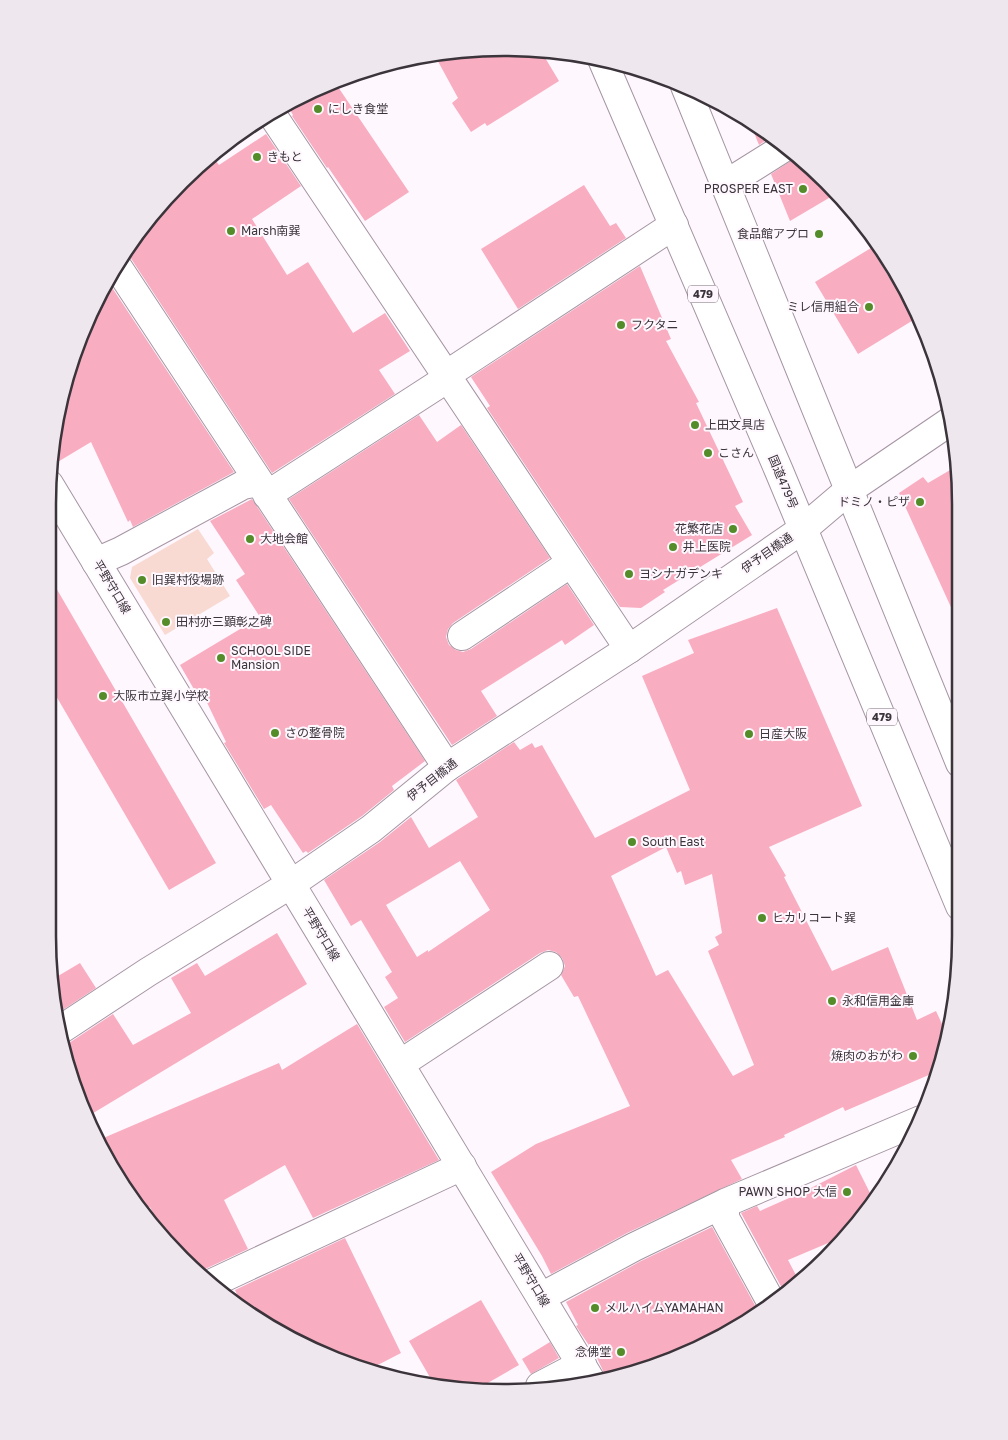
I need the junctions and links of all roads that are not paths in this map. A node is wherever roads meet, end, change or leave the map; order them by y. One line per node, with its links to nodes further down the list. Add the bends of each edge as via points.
1 (606, 69): 6 (main road, 国道479号 / 479)
2 (689, 96): 5 (main road)
3 (275, 119): 8 (main road)
4 (778, 150): 5 (main road)
5 (726, 184): 11 (main road)
6 (674, 225): 8 (main road); 13 (main road, 国道479号 / 479)
7 (121, 273): 10 (main road)
8 (447, 376): 10 (main road); 15 (main road)
9 (944, 425): 11 (main road)
10 (263, 488): 14 (main road, via 243,486); 19 (main road)
11 (849, 490): 13 (main road, 伊予目橋通); 18 (main road)
12 (56, 495): 14 (main road, 平野守口線)
13 (803, 529): 17 (main road, 伊予目橋通); 21 (main road, 国道479号 / 479)
14 (96, 562): 20 (main road, 平野守口線)
15 (571, 562): 16 (main road); 17 (main road)
16 (462, 636)
17 (629, 649): 19 (main road, 伊予目橋通)
18 (952, 743)
19 (447, 767): 20 (main road, 伊予目橋通, via 371,829)
20 (291, 884): 23 (main road, 伊予目橋通); 24 (main road, 平野守口線)
21 (952, 887)
22 (549, 966): 24 (main road)
23 (66, 1026)
24 (400, 1064): 26 (main road, 平野守口線)
25 (910, 1125): 27 (main road)
26 (462, 1166): 28 (main road); 29 (main road, 平野守口線)
27 (725, 1203): 29 (main road); 30 (main road, via 725,1218)
28 (219, 1281)
29 (541, 1297): 31 (main road, 平野守口線)
30 (768, 1297)
31 (588, 1374): 32 (main road)
32 (568, 1379)

